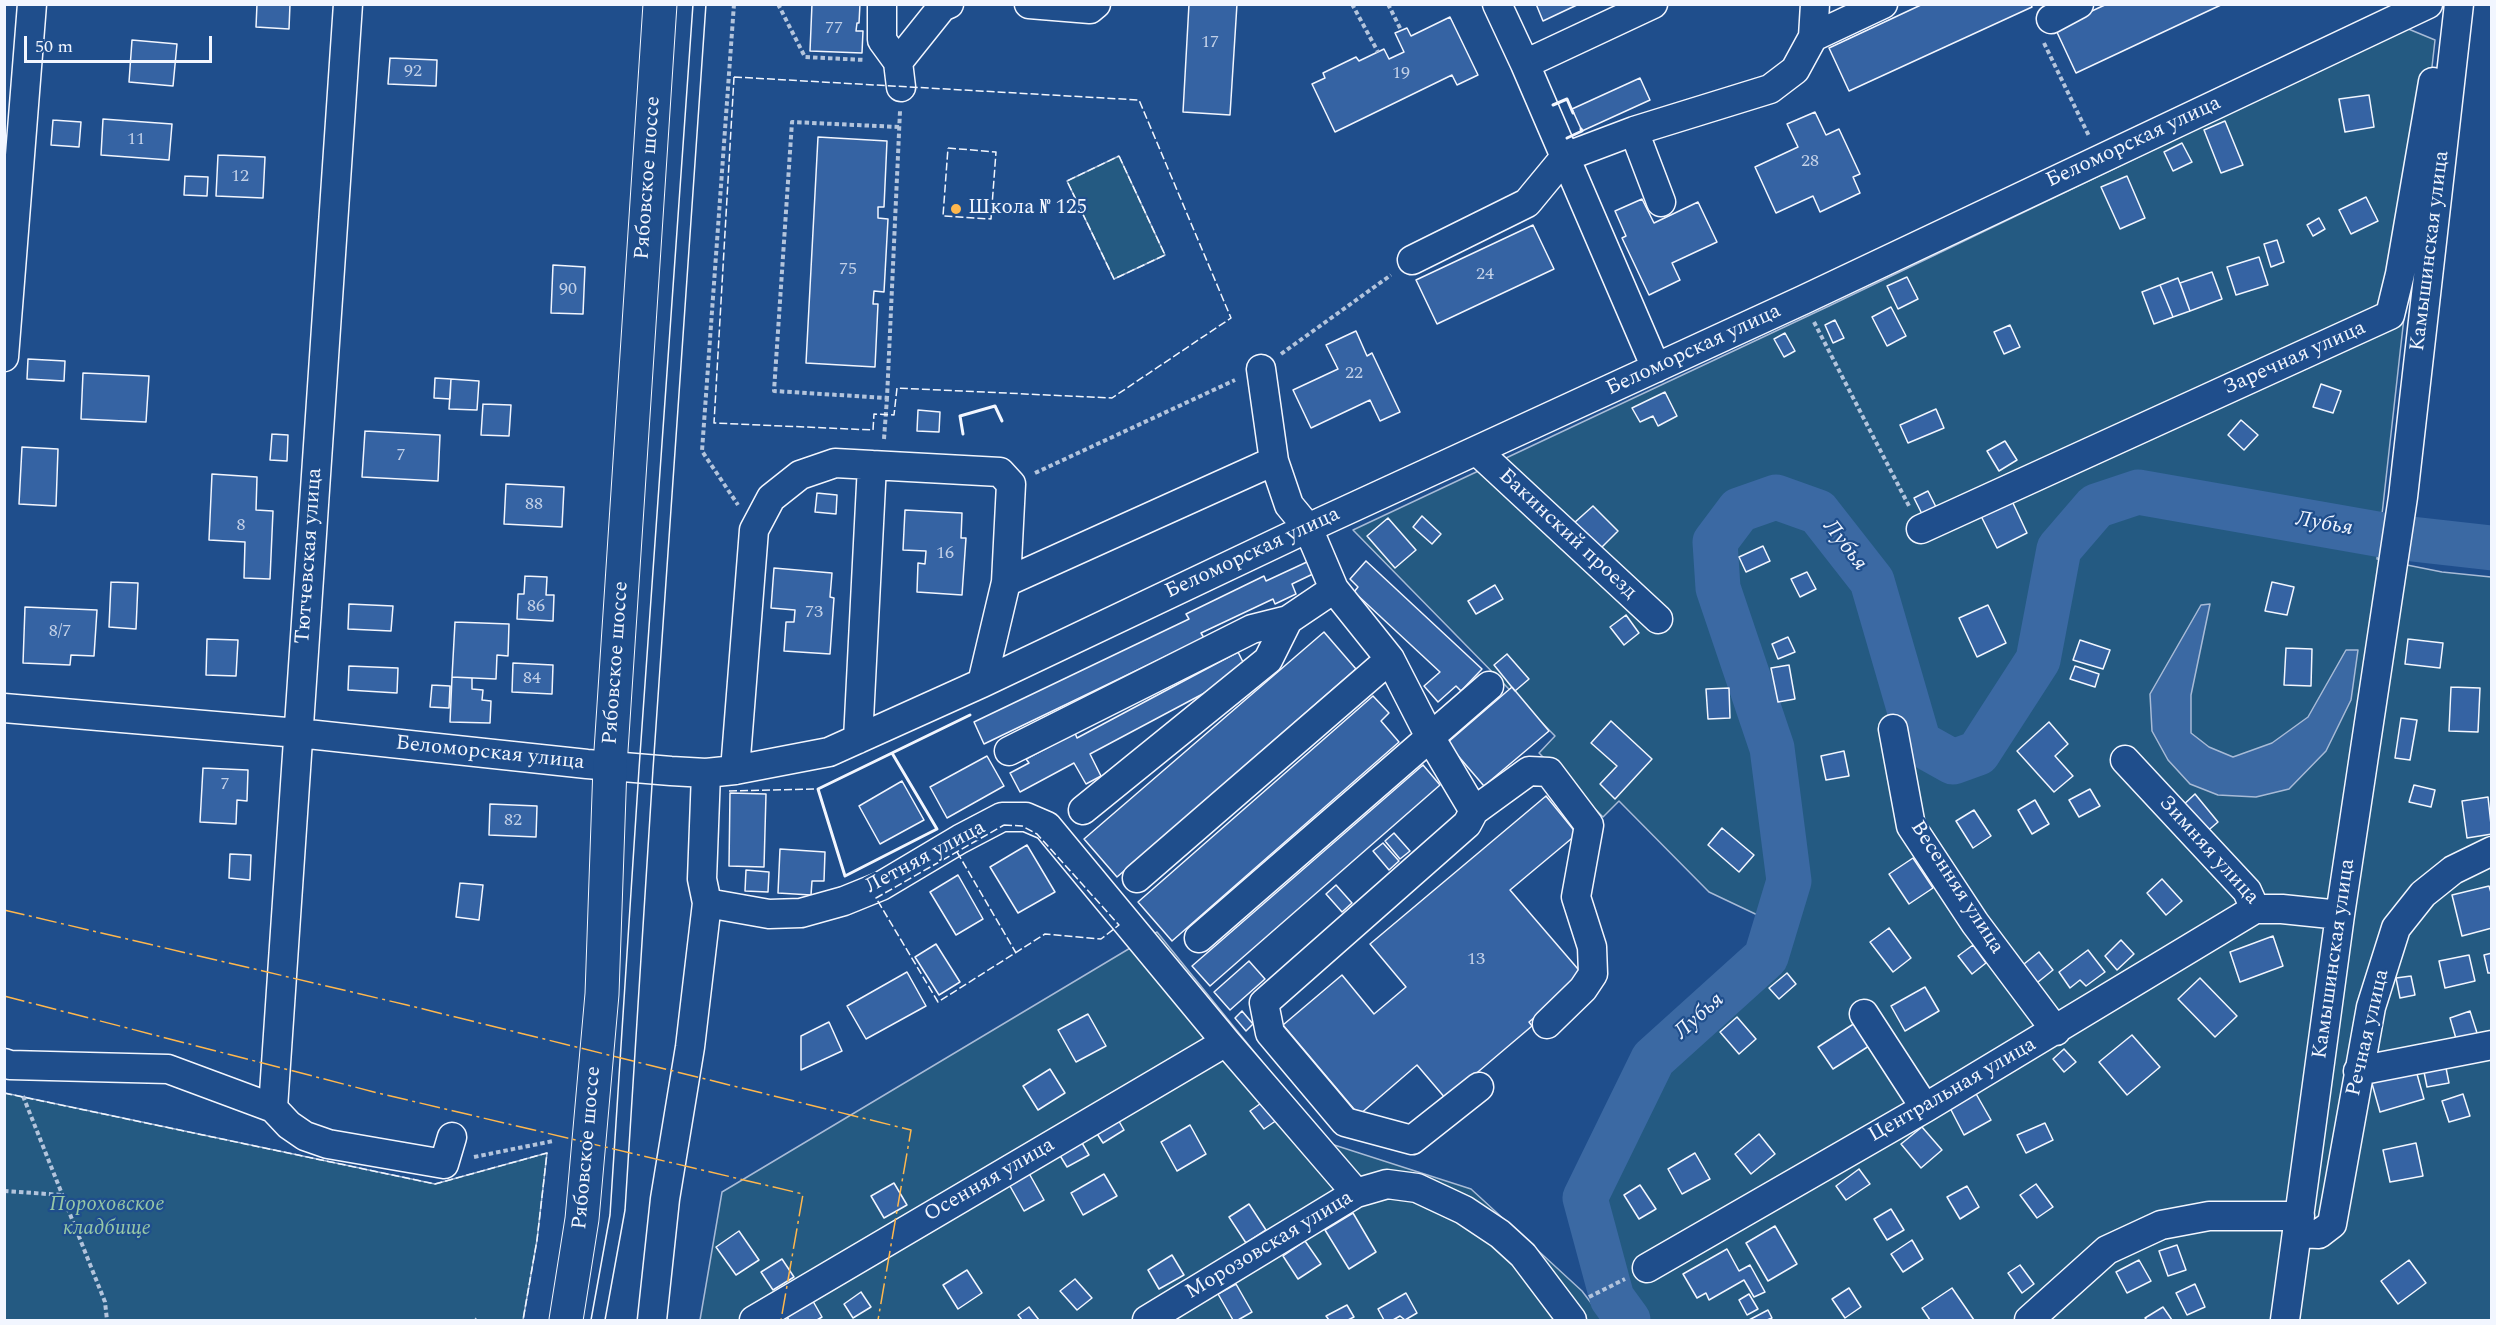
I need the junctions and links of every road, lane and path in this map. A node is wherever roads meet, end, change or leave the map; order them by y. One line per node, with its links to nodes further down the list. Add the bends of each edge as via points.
1 (32, 4): 32 (street)
2 (348, 4): 52 (street, Тютчевская улица)
3 (660, 4): 57 (main road, Рябовское шоссе)
4 (734, 4): 42 (path, via 702,451)
5 (778, 4): 24 (path, via 805,57)
6 (882, 4): 24 (street, via 882,40)
7 (948, 4): 24 (street, via 942,7)
8 (1029, 4): 9 (street, via 1090,9)
9 (1096, 4)
10 (1352, 4): 22 (path)
11 (1388, 4): 20 (path)
12 (1497, 4): 23 (street)
13 (1653, 4): 23 (street)
14 (1815, 4): 21 (street)
15 (1883, 4): 21 (street)
16 (2079, 4): 19 (street)
17 (2428, 4): 28 (street, Беломорская улица)
18 (2459, 12): 41 (street, Заречная улица, via 2434,76 2390,315); 66 (street, Камышинская улица, via 2388,606)
19 (2051, 19): 28 (path, via 2042,39)
20 (1401, 30)
21 (1812, 37): 26 (street, via 1795,70 1770,88)
22 (1378, 52)
23 (1525, 64): 27 (street)
24 (900, 74): 25 (path)
25 (899, 127): 35 (path); 35 (path, via 792,122 774,391)
26 (1634, 131): 27 (street); 29 (street)
27 (1565, 157): 30 (street, via 1527,202); 33 (street)
28 (2099, 159): 31 (street, Беломорская улица)
29 (1661, 202)
30 (1412, 260): 34 (path)
31 (1803, 300): 33 (street, Беломорская улица); 41 (path)
32 (4, 357)
33 (1656, 368): 36 (street, Беломорская улица)
34 (1261, 369): 37 (street); 39 (path)
35 (887, 398): 38 (path)
36 (1477, 451): 40 (street, Беломорская улица); 45 (street, Бакинский проезд)
37 (1274, 461): 40 (street, via 1289,505); 43 (street)
38 (877, 465): 39 (street, via 1000,471); 42 (street, via 835,463 800,475 771,498); 54 (street)
39 (1011, 484): 43 (street)
40 (1308, 528): 44 (street); 48 (street, Беломорская улица)
41 (1921, 529)
42 (754, 530): 58 (street)
43 (1006, 582): 48 (street)
44 (1334, 589): 46 (street); 47 (street)
45 (1658, 619)
46 (1287, 620): 55 (street, via 1252,629); 60 (street, via 1268,660)
47 (1390, 659): 53 (street); 63 (street)
48 (982, 683): 54 (street, Беломорская улица)
49 (1489, 686): 53 (street)
50 (4, 708): 52 (street, Беломорская улица)
51 (1893, 729): 70 (street, Весенняя улица, via 1911,826 1975,923)
52 (298, 733): 57 (street, Беломорская улица); 77 (street, Тютчевская улица)
53 (1430, 737): 61 (street); 67 (street)
54 (858, 739): 58 (street, Беломорская улица, via 829,752)
55 (1009, 751)
56 (2125, 760): 65 (street, Зимняя улица, via 2247,891)
57 (610, 766): 59 (street, Беломорская улица); 88 (main road, Рябовское шоссе, via 602,994 582,1219)
58 (735, 770): 59 (street, Беломорская улица)
59 (706, 772): 64 (street, via 702,879)
60 (1083, 810)
61 (1474, 811): 69 (street, via 1529,771 1549,772 1589,825 1576,897 1592,947 1593,974); 75 (street, via 1467,824 1264,1003 1270,1034 1345,1122 1412,1140)
62 (2492, 851): 74 (street, Речная улица, via 2453,870 2423,894 2396,928 2371,1007)
63 (1137, 878)
64 (707, 903): 71 (street, Летняя улица, via 769,914 801,913 881,886 1002,817 1026,817 1047,826); 89 (street, via 690,1047 665,1198)
65 (2255, 909): 66 (street, Зимняя улица); 70 (street, Центральная улица)
66 (2329, 914): 84 (street, Камышинская улица)
67 (1199, 938)
68 (1864, 1014): 78 (street)
69 (1547, 1024)
70 (2056, 1031): 78 (street, Центральная улица)
71 (1226, 1042): 82 (street); 90 (street, Осенняя улица)
72 (2492, 1045): 74 (street)
73 (4, 1063): 77 (street, via 168,1069)
74 (2358, 1071): 84 (street, Речная улица, via 2332,1224 2319,1234)
75 (1479, 1087)
76 (22, 1096): 83 (path)
77 (273, 1108): 80 (street, via 297,1130 328,1144)
78 (1925, 1108): 85 (street, Центральная улица)
79 (553, 1141): 80 (path)
80 (448, 1150)
81 (4, 1191): 83 (path)
82 (1356, 1193): 86 (street, Морозовская улица, via 1387,1184 1417,1188 1464,1210 1523,1255); 91 (street, Морозовская улица)
83 (62, 1195): 87 (path, via 105,1302)
84 (2298, 1225): 92 (street, Речная улица, via 2209,1216 2161,1225 2107,1250); 93 (street, Камышинская улица)
85 (1647, 1268): 86 (path)
86 (1567, 1313)
87 (107, 1320)
88 (566, 1320)
89 (652, 1320)
90 (754, 1320)
91 (1147, 1320)
92 (2029, 1320)
93 (2285, 1320)

